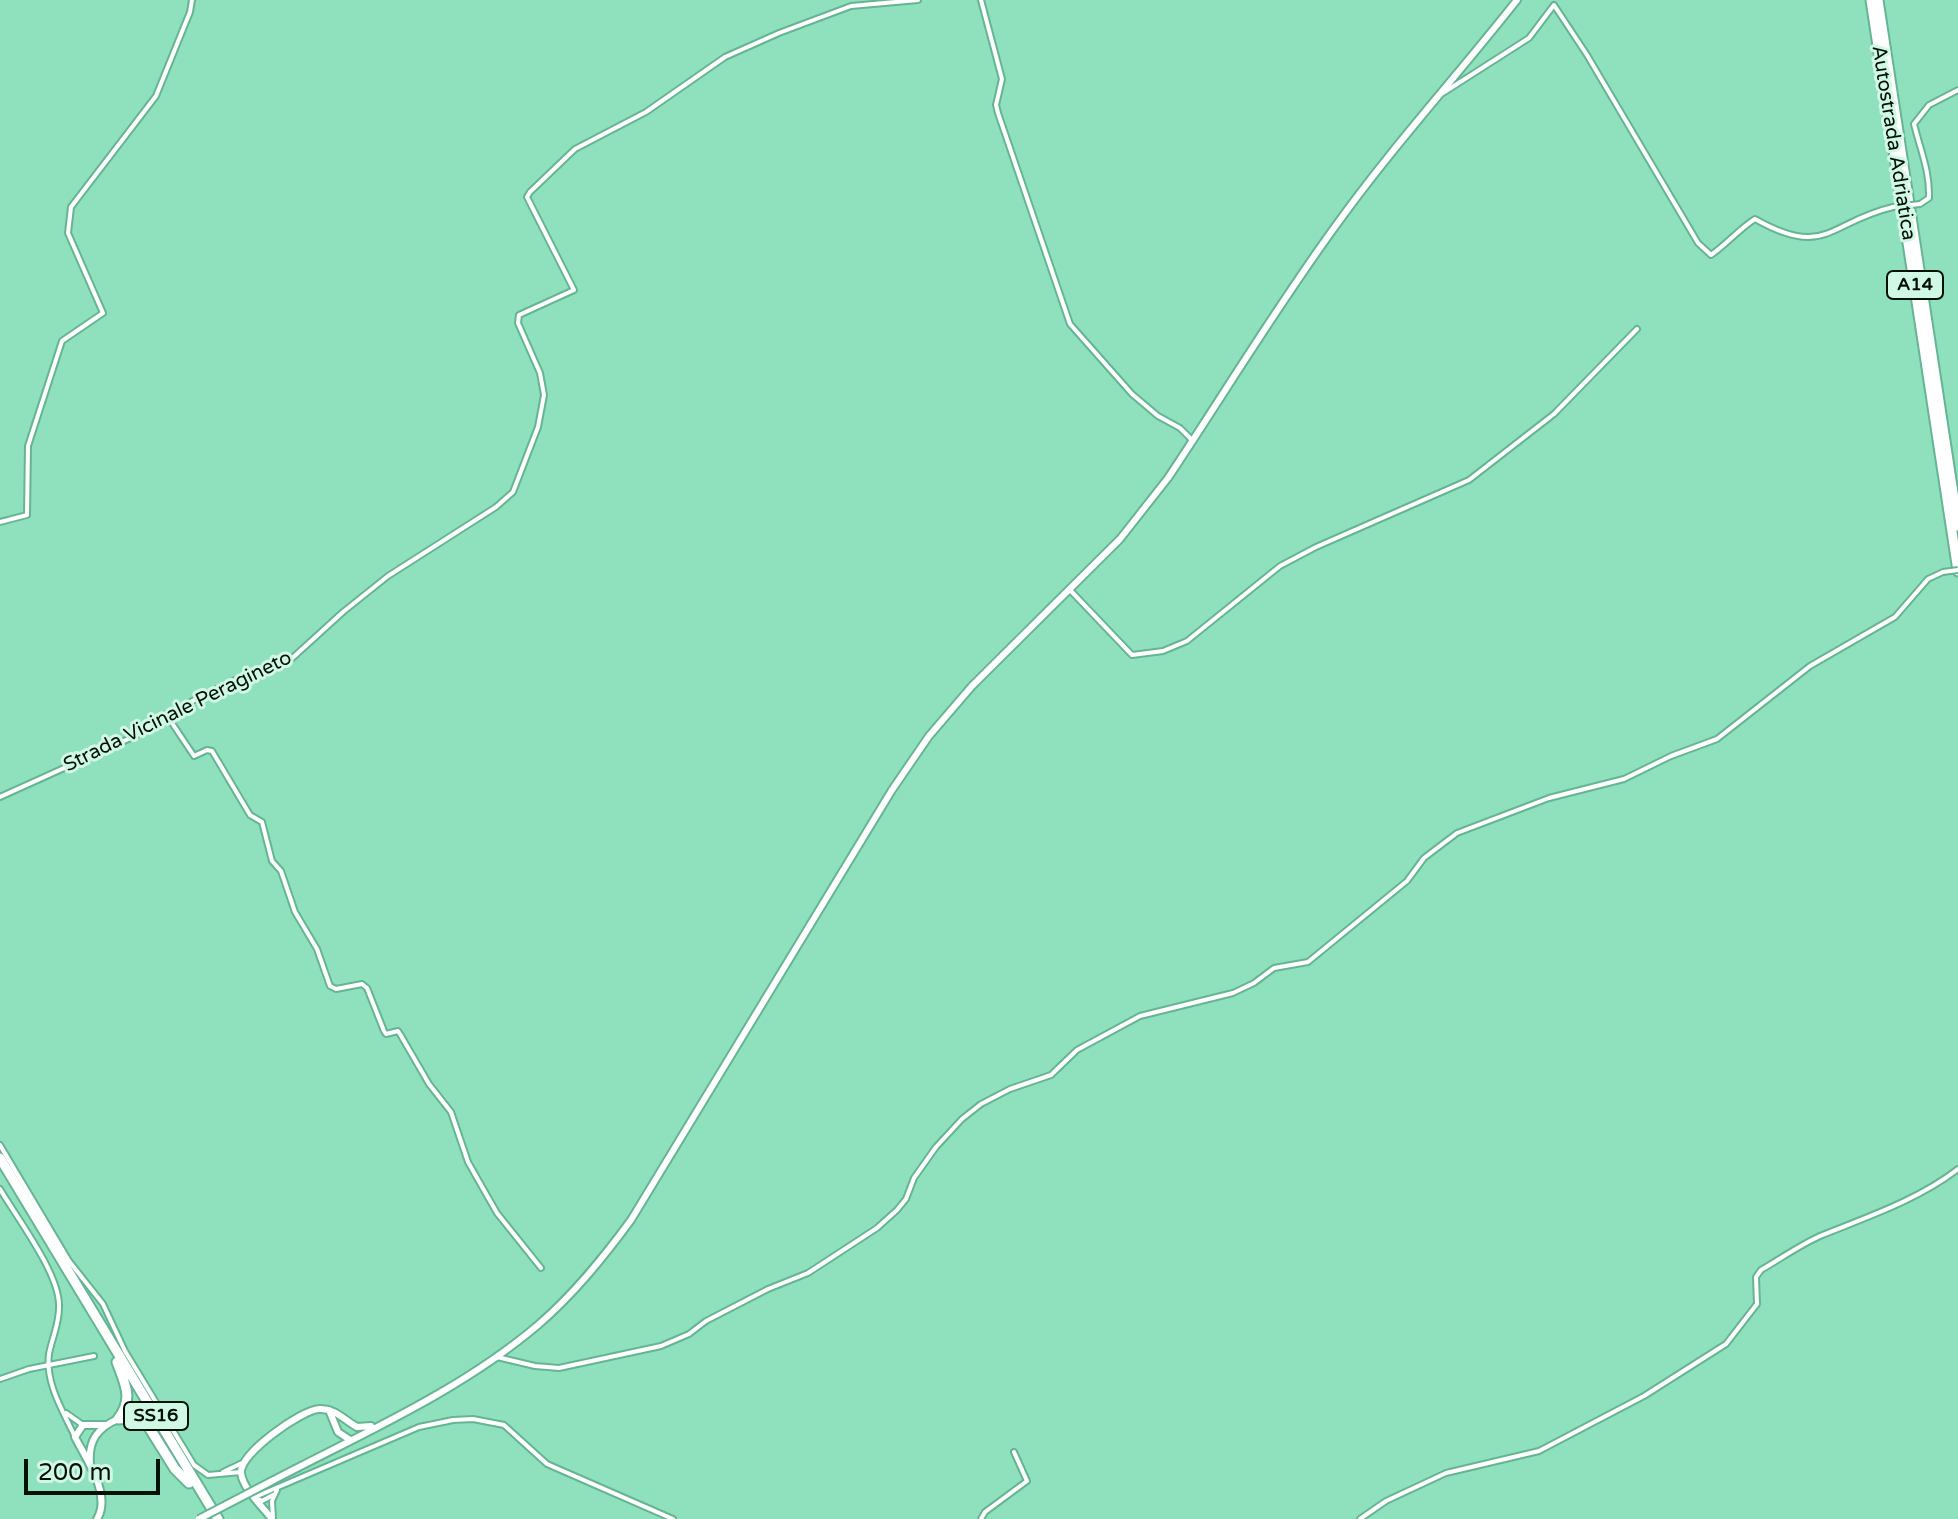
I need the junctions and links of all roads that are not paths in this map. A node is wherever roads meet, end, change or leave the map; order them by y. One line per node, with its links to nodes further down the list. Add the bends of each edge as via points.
1 (192, 0): 11 (street, via 156,96 71,207 68,233 103,313 62,341 28,446 27,515)
2 (918, 0): 15 (street, Strada Vicinale Peragineto, via 851,6 725,57 646,112 575,149 552,170 527,197 574,290 519,315 544,395 517,487 496,507 388,576 288,662 241,677)
3 (981, 0): 10 (street, via 1002,79 998,113 1070,324 1132,394)
4 (1517, 0): 8 (main road)
5 (1871, 0): 13 (highway, Autostrada Adriatica / A14)
6 (1878, 0): 12 (highway, Autostrada Adriatica / A14)
7 (1958, 90): 8 (street, bridge, via 1929,105 1914,124 1927,164 1929,198 1869,213 1824,237 1799,238 1755,219 1711,255 1698,243 1554,5 1529,38)
8 (1442, 93): 10 (main road, via 1336,225)
9 (1637, 329): 14 (street, via 1554,414 1469,480 1280,566 1180,644 1132,655)
10 (1193, 441): 14 (main road, via 1138,518)
11 (0, 522)
12 (1958, 526)
13 (1958, 570): 25 (street, bridge, via 1928,579 1895,617 1810,666 1717,739 1632,776 1549,798 1457,833 1308,962 1274,968 1233,993 1140,1016 1077,1050 1051,1075 981,1104 936,1147 897,1210 808,1273 661,1346 559,1368)
14 (1070, 590): 25 (main road, via 929,736 631,1220 564,1301)
15 (166, 714): 16 (street, Strada Vicinale Peragineto, via 135,736); 22 (street, via 194,756 212,751 250,815 262,822 272,861 280,868 330,986 367,988 386,1034 398,1031 451,1112 468,1162 497,1213)
16 (0, 797)
17 (0, 1145): 45 (street, via 69,1261 103,1304 194,1465 208,1475)
18 (0, 1158): 23 (highway, SS16)
19 (0, 1169): 23 (highway, SS16)
20 (1958, 1169): 57 (street, via 1761,1270 1756,1277 1757,1304 1726,1344 1661,1387 1539,1451 1446,1473)
21 (0, 1189): 27 (street, via 56,1288 58,1318)
22 (541, 1268)
23 (90, 1312): 26 (highway, SS16); 53 (highway, SS16)
24 (94, 1356): 27 (street)
25 (497, 1357): 33 (main road)
26 (117, 1362): 31 (highway, via 129,1396); 46 (highway, SS16)
27 (48, 1365): 28 (street); 29 (street)
28 (0, 1379)
29 (61, 1407): 34 (street); 38 (street)
30 (329, 1410): 32 (main road); 36 (main road); 42 (main road, via 303,1414)
31 (118, 1419): 35 (main road); 46 (highway, via 147,1424)
32 (348, 1422): 33 (main road, via 365,1427); 39 (main road)
33 (382, 1423): 39 (main road)
34 (83, 1425): 35 (main road); 38 (main road)
35 (105, 1425): 37 (main road)
36 (338, 1432): 39 (main road); 40 (main road)
37 (95, 1435): 38 (main road); 43 (main road)
38 (75, 1437): 43 (main road)
39 (350, 1440): 40 (main road)
40 (330, 1451): 51 (main road, bridge)
41 (1014, 1452): 56 (street, via 1027,1481)
42 (242, 1463): 44 (main road); 45 (street)
43 (90, 1468): 50 (main road, via 102,1495)
44 (241, 1472): 45 (street); 48 (main road)
45 (221, 1473)
46 (189, 1483): 52 (highway, SS16)
47 (276, 1492): 48 (street); 49 (street, via 320,1467 408,1431 473,1419 504,1425 547,1464); 54 (street)
48 (255, 1497): 54 (main road)
49 (664, 1517): 55 (street)
50 (97, 1519)
51 (199, 1519)
52 (211, 1519)
53 (218, 1519)
54 (272, 1519)
55 (673, 1519)
56 (981, 1519)
57 (1360, 1519)

